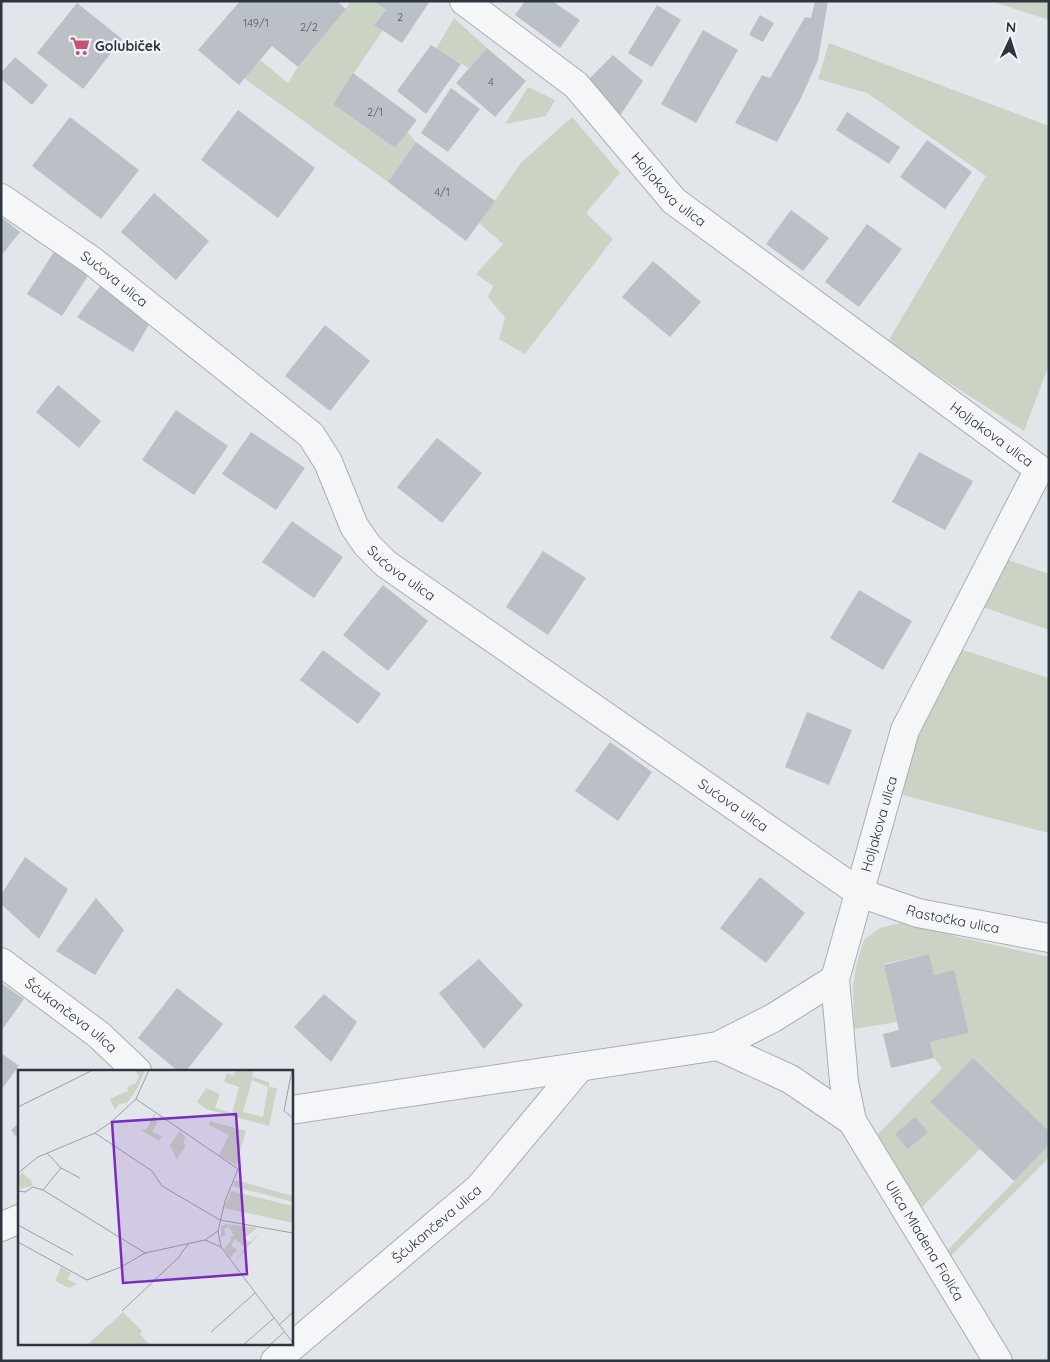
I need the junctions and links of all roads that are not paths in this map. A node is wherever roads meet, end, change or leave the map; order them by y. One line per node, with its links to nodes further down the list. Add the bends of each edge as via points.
1 (464, 1): 3 (street, Holjakova ulica, via 576,85 674,201 1039,469 905,730)
2 (1, 198): 3 (street, Sućova ulica, via 91,260 311,436 328,462 354,526 386,564)
3 (860, 893): 4 (street, Rastočka ulica, via 918,913); 6 (street, Holjakova ulica)
4 (1049, 938)
5 (1, 962): 9 (street, Šćukančeva ulica, via 99,1035)
6 (835, 979): 7 (street, via 773,1018); 11 (street, Ulica Mladena Fiolića, via 844,1082)
7 (718, 1046): 8 (street); 11 (street, Ulica Mladena Fiolića, via 790,1079)
8 (580, 1067): 10 (street); 14 (street, Šćukančeva ulica, via 479,1188)
9 (136, 1070)
10 (292, 1110)
11 (852, 1121): 15 (street, Ulica Mladena Fiolića)
12 (18, 1220): 13 (street)
13 (1, 1227)
14 (275, 1361)
15 (998, 1361)

